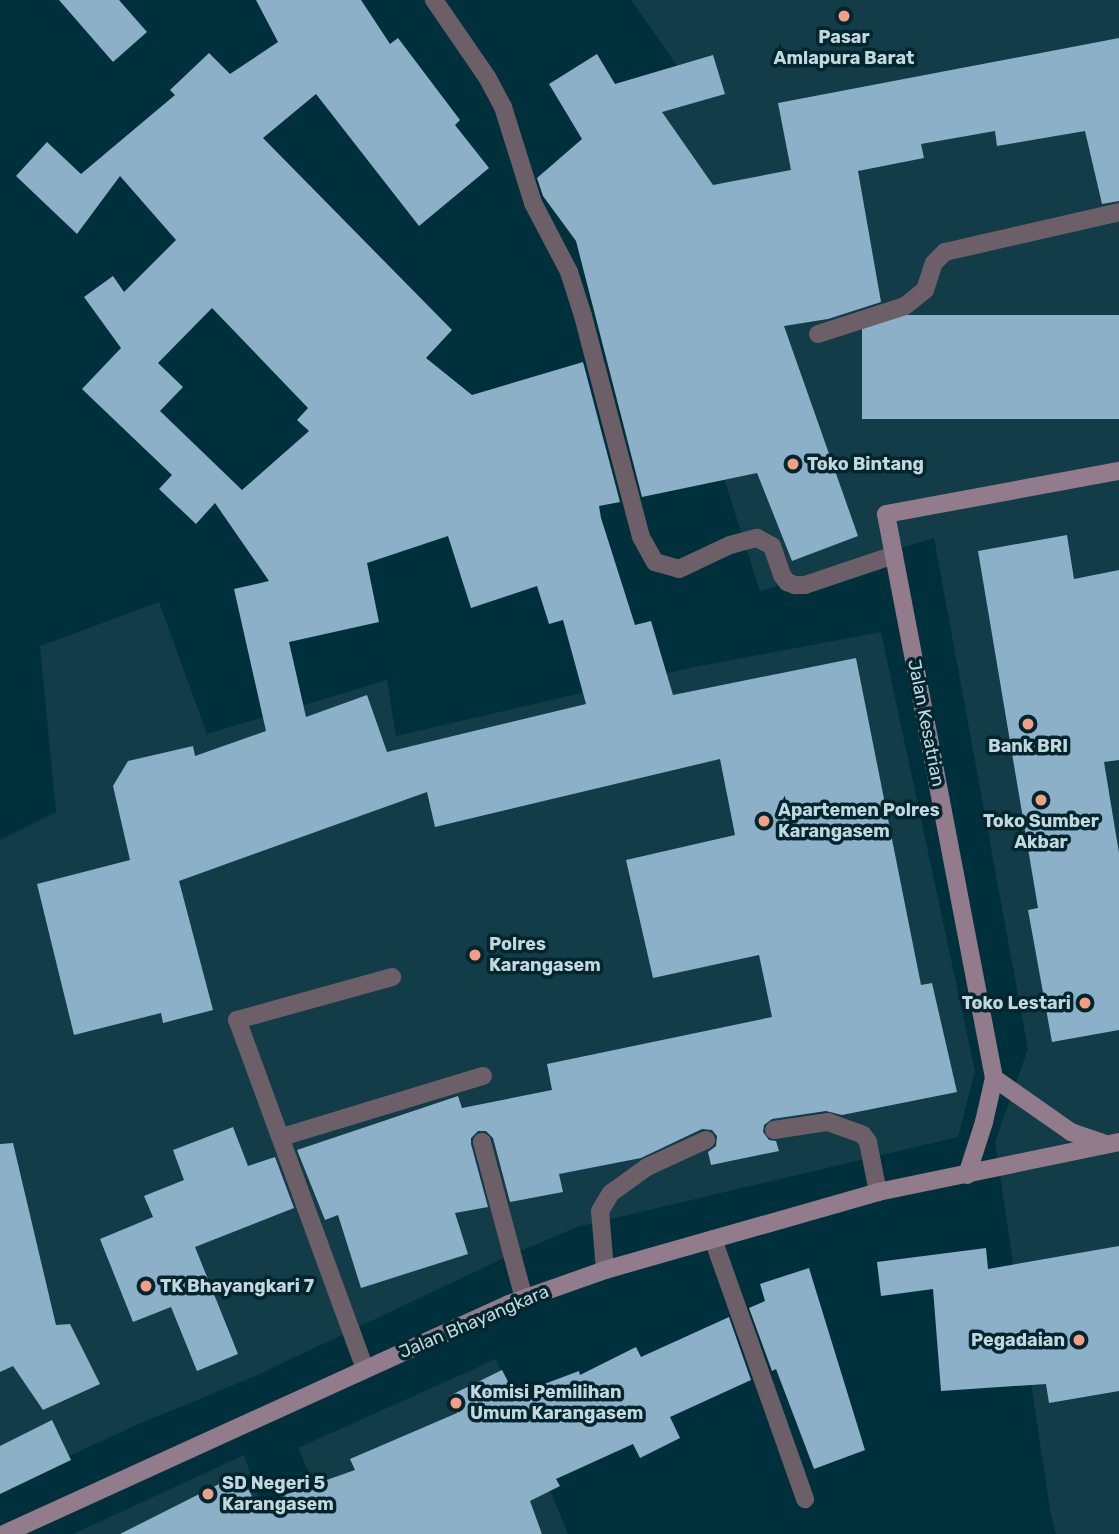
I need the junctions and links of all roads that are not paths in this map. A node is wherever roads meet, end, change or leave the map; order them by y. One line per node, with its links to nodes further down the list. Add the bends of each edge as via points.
1 (434, 0): 5 (street, via 503,107 533,203 569,272 641,537 655,562 679,569 757,538 772,546 787,583 805,585)
2 (1119, 212): 3 (street, via 944,253 934,263 925,290 905,306)
3 (818, 334)
4 (1119, 471): 5 (street, Jalan Kesatrian, via 886,514)
5 (894, 555): 8 (street, Jalan Kesatrian)
6 (392, 977): 10 (street, via 237,1020)
7 (483, 1076): 10 (street)
8 (994, 1078): 13 (street, via 1071,1132); 14 (street)
9 (774, 1130): 15 (street, via 828,1122 863,1135)
10 (282, 1137): 19 (street)
11 (706, 1140): 17 (street, via 647,1167 611,1193 600,1211)
12 (482, 1142): 18 (street)
13 (1112, 1143): 14 (street, Jalan Bhayangkara)
14 (967, 1175): 15 (street, Jalan Bhayangkara)
15 (878, 1192): 16 (street, Jalan Bhayangkara)
16 (713, 1239): 17 (street, Jalan Bhayangkara); 20 (street)
17 (605, 1270): 18 (street, Jalan Bhayangkara)
18 (524, 1299): 19 (street, Jalan Bhayangkara)
19 (365, 1369): 21 (street, Jalan Bhayangkara)
20 (805, 1499)
21 (4, 1534)

